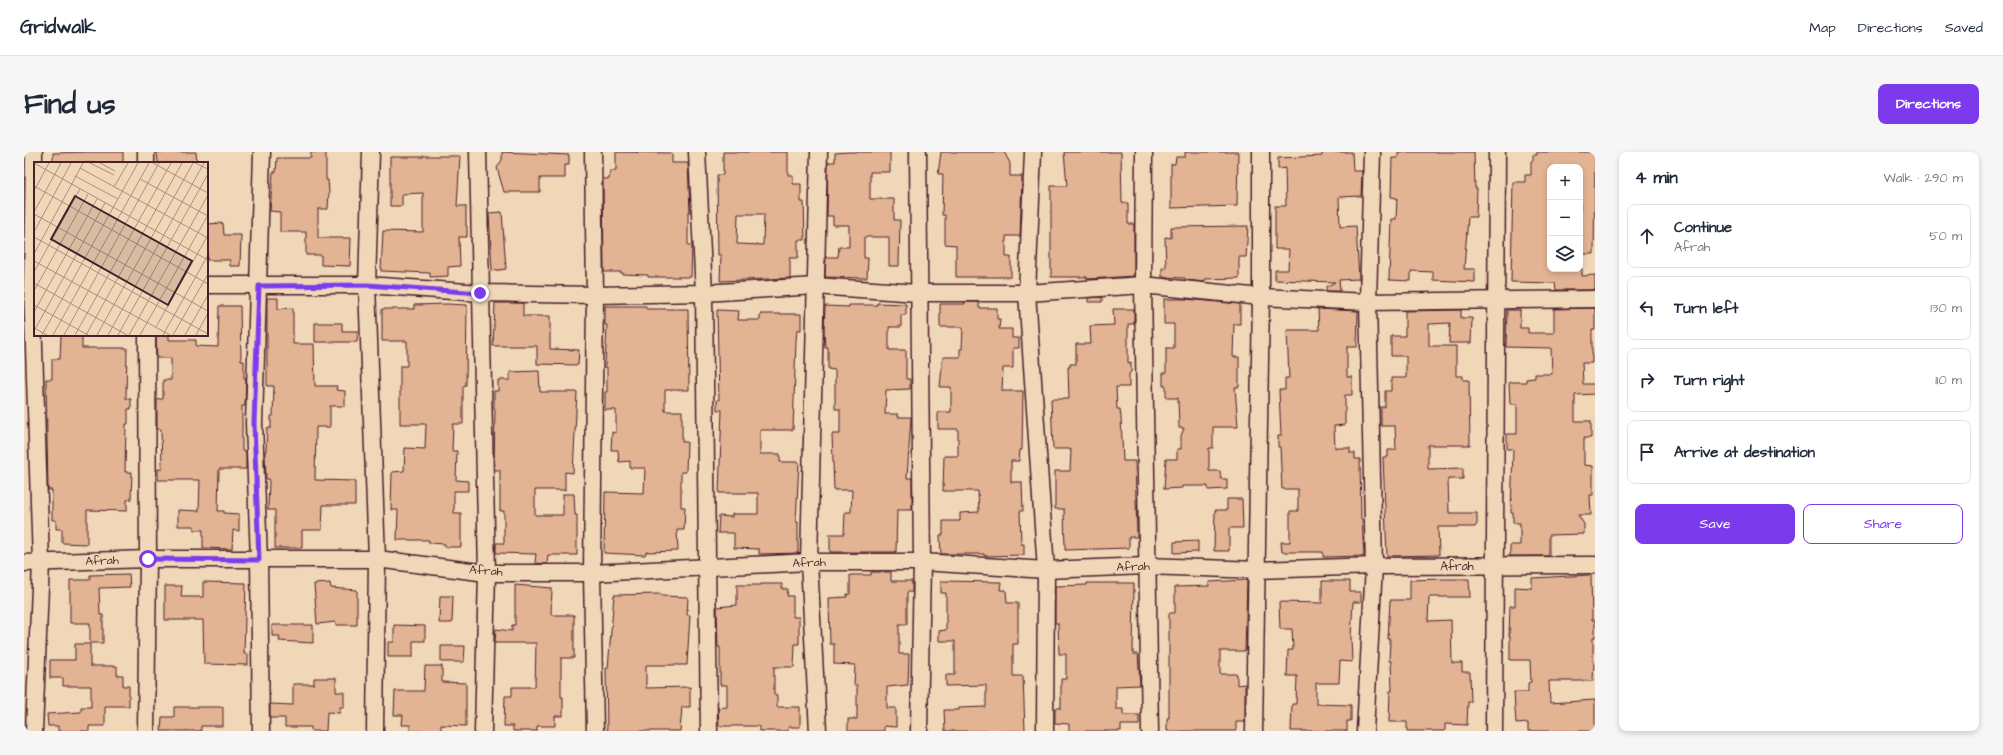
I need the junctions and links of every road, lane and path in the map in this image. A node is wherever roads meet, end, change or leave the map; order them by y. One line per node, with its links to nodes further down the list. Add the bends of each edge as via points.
1 (34, 152): 17 (street)
2 (262, 152): 18 (street)
3 (371, 152): 15 (street)
4 (478, 152): 20 (street)
5 (593, 152): 24 (street)
6 (697, 152): 21 (street)
7 (819, 152): 19 (street)
8 (918, 152): 22 (street)
9 (1033, 152): 23 (street)
10 (1144, 152): 16 (street)
11 (1261, 152): 25 (street)
12 (1372, 152): 28 (street)
13 (1497, 152): 27 (street)
14 (208, 285): 18 (street)
15 (367, 285): 18 (street); 20 (street); 31 (street)
16 (1143, 285): 23 (street); 25 (street); 38 (street)
17 (30, 286): 36 (street)
18 (259, 286): 32 (street, via 254,423)
19 (815, 286): 21 (street); 22 (street); 33 (street)
20 (480, 293): 24 (street); 44 (street)
21 (704, 293): 24 (street); 41 (street)
22 (918, 293): 23 (street); 34 (street)
23 (1027, 293): 42 (street)
24 (595, 295): 45 (street)
25 (1261, 297): 28 (street); 43 (street)
26 (1595, 299): 27 (street)
27 (1496, 300): 28 (street); 40 (street)
28 (1368, 302): 39 (street)
29 (147, 336): 30 (street)
30 (148, 559): 32 (street, Afrah); 36 (street, Afrah); 47 (street)
31 (377, 559): 32 (street, Afrah); 44 (street, Afrah); 49 (street)
32 (259, 560): 48 (street)
33 (809, 562): 34 (street, Afrah); 41 (street, Afrah); 53 (street)
34 (922, 562): 42 (street, Afrah); 54 (street)
35 (24, 563): 36 (street, Afrah)
36 (41, 563): 46 (street)
37 (1595, 565): 40 (street, Afrah)
38 (1146, 566): 42 (street, Afrah); 43 (street, Afrah); 56 (street)
39 (1374, 566): 40 (street, Afrah); 43 (street, Afrah); 58 (street)
40 (1493, 566): 59 (street)
41 (706, 568): 45 (street, Afrah); 52 (street)
42 (1046, 570): 55 (street)
43 (1258, 570): 57 (street)
44 (488, 573): 45 (street, Afrah); 50 (street)
45 (592, 573): 51 (street)
46 (34, 731)
47 (146, 731)
48 (261, 731)
49 (375, 731)
50 (483, 731)
51 (595, 731)
52 (709, 731)
53 (818, 731)
54 (919, 731)
55 (1045, 731)
56 (1150, 731)
57 (1254, 731)
58 (1365, 731)
59 (1494, 731)

